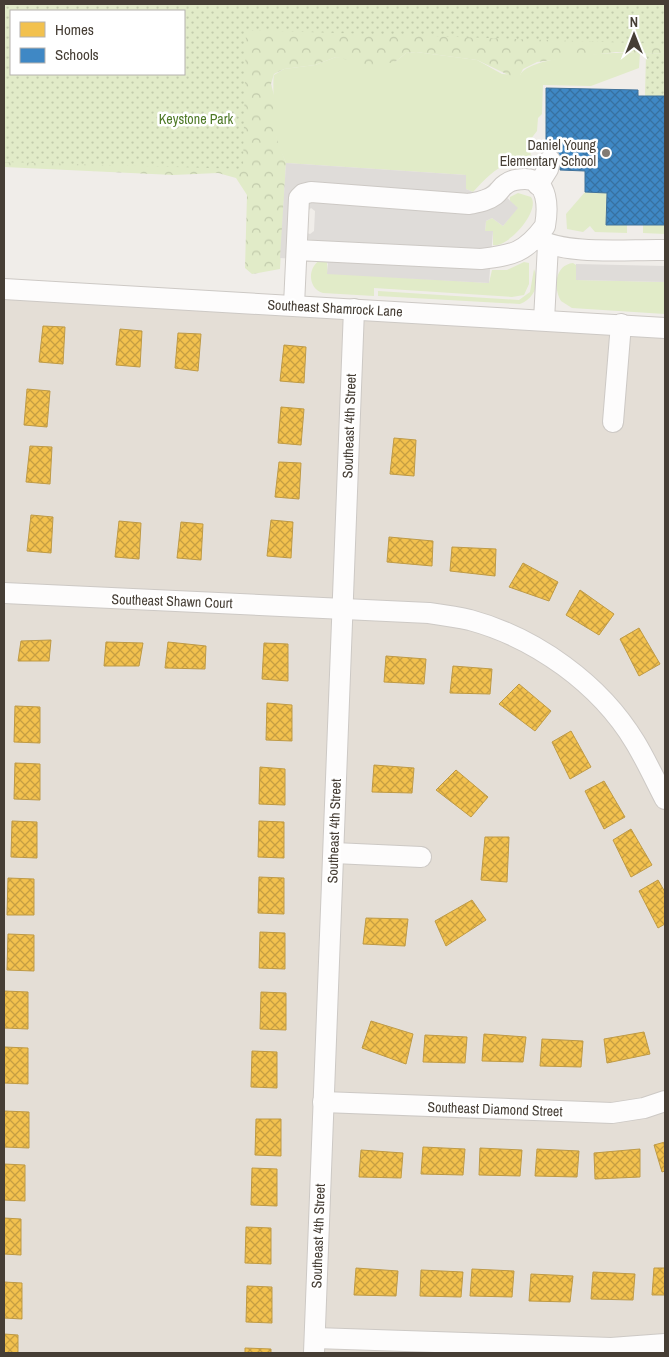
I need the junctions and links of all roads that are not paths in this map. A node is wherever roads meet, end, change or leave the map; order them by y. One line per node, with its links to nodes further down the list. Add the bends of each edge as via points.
1 (550, 160): 2 (street)
2 (538, 185): 3 (street, via 547,198 548,213); 4 (street, via 528,179 516,180 506,183 485,201 469,204 303,194 299,198)
3 (542, 242): 4 (street, via 510,255 481,259); 5 (street, via 572,249); 9 (street)
4 (297, 250): 7 (street)
5 (665, 250)
6 (4, 290): 7 (street, Southeast Shamrock Lane)
7 (294, 305): 8 (street, Southeast Shamrock Lane)
8 (354, 309): 9 (street, Southeast Shamrock Lane); 14 (street, Southeast 4th Street)
9 (544, 320): 10 (street, Southeast Shamrock Lane)
10 (621, 324): 11 (street, Southeast Shamrock Lane); 12 (street)
11 (665, 328)
12 (613, 422)
13 (4, 593): 14 (street, Southeast Shawn Court)
14 (341, 608): 15 (street, Southeast Shawn Court, via 429,613 470,620 526,643 559,662 600,697 635,741); 16 (street, Southeast 4th Street)
15 (665, 799)
16 (334, 853): 17 (street); 19 (street, Southeast 4th Street)
17 (421, 857)
18 (665, 1101): 19 (street, Southeast Diamond Street, via 612,1113)
19 (323, 1102): 21 (street, Southeast 4th Street)
20 (665, 1344): 21 (street, via 611,1348)
21 (314, 1346)

